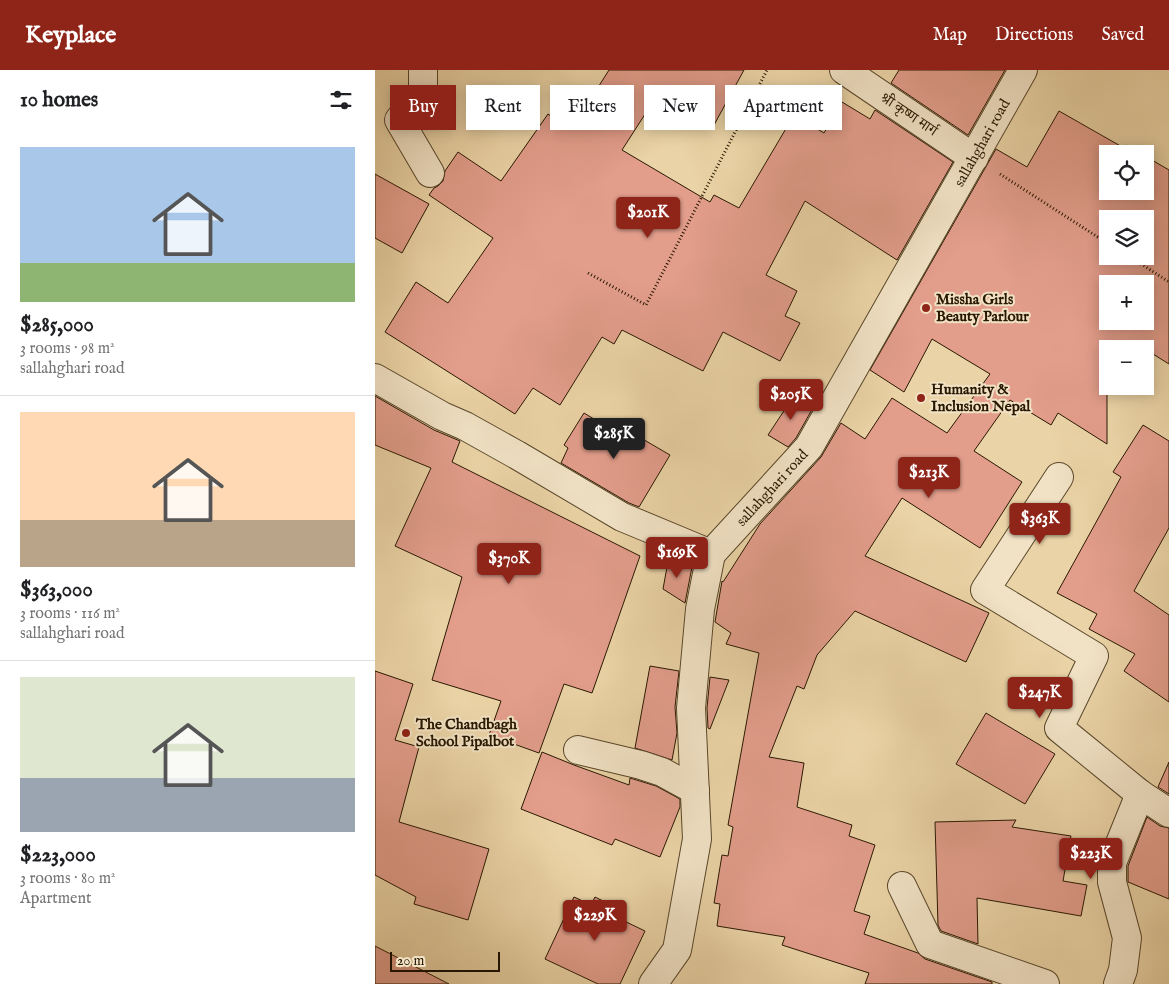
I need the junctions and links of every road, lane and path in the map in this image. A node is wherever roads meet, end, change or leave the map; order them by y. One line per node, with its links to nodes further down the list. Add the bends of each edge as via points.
1 (423, 70): 6 (street, via 423,91 399,120)
2 (767, 70): 9 (path, via 645,305)
3 (844, 70): 5 (street, श्री कृष्ण मार्ग)
4 (1023, 70): 5 (street, sallahghari road)
5 (974, 158): 7 (path); 13 (street, sallahghari road, via 809,447)
6 (430, 173)
7 (1099, 238)
8 (1143, 265): 10 (path)
9 (588, 273)
10 (1169, 282)
11 (375, 378): 13 (street, via 517,455 622,517)
12 (1059, 477): 16 (street, via 985,590 1093,656 1059,728)
13 (711, 554): 15 (street, via 700,609 691,708)
14 (578, 750): 15 (street, via 662,772)
15 (695, 790): 19 (street, via 697,839 677,950)
16 (1140, 794): 17 (street); 21 (street, via 1112,863 1112,882 1127,938)
17 (1169, 813)
18 (902, 886): 20 (street, via 930,944)
19 (653, 984)
20 (1045, 984)
21 (1118, 984)

